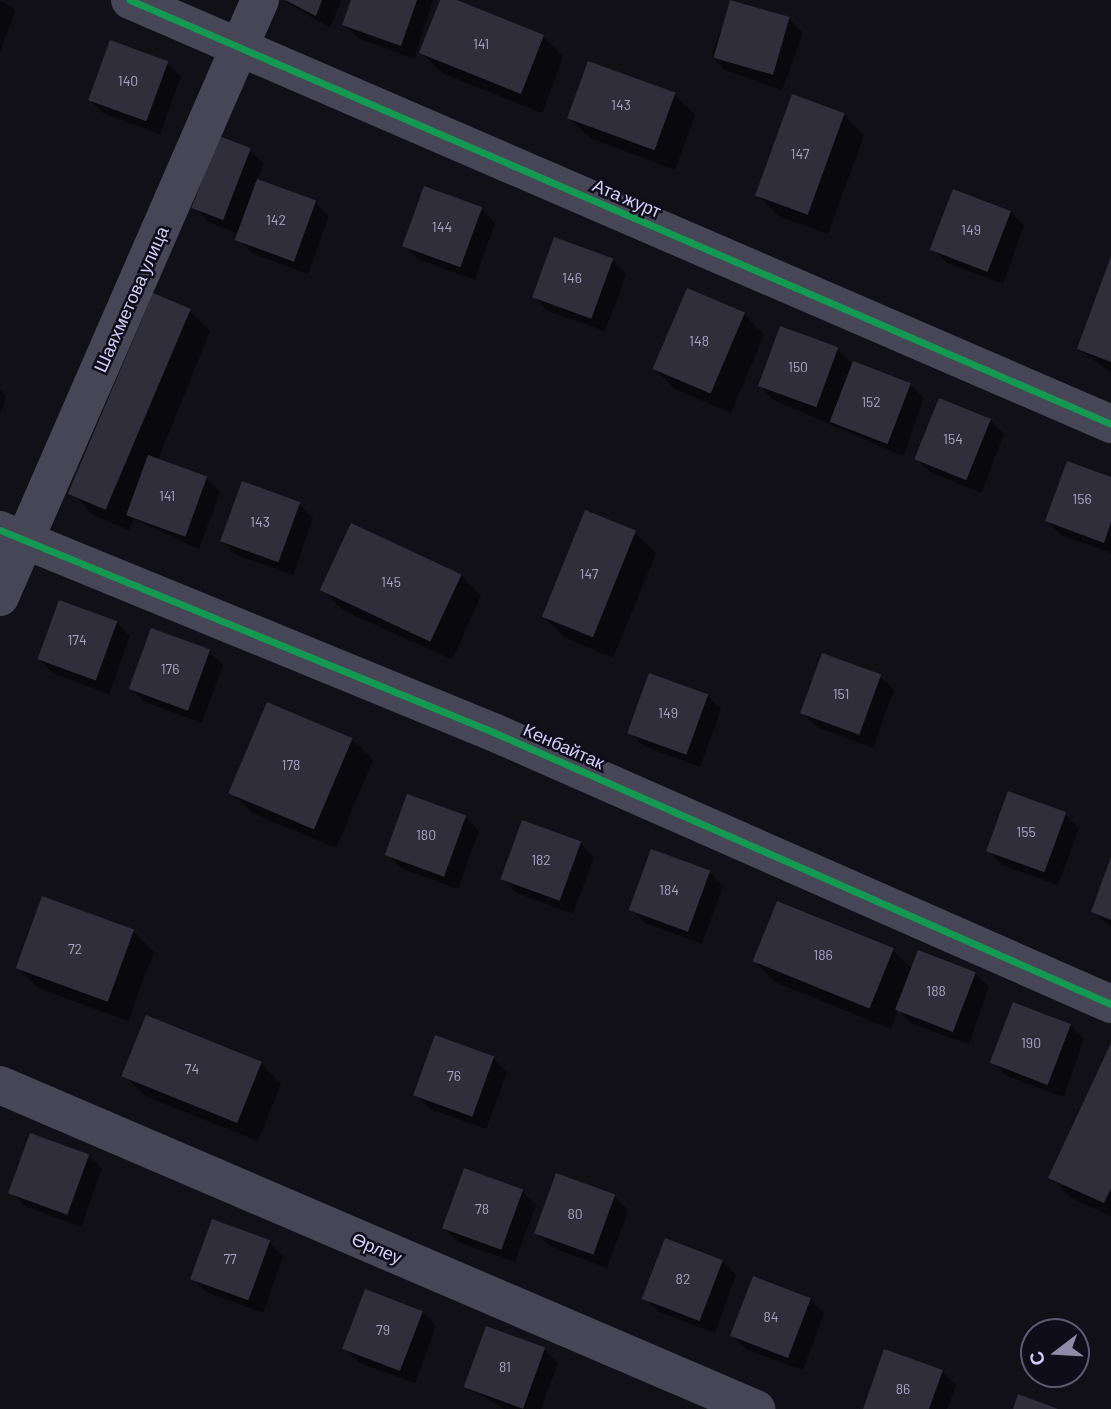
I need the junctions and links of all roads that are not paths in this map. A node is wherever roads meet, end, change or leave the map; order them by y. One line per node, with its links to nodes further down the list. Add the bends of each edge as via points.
1 (130, 0): 3 (street, Ата журт)
2 (260, 0): 3 (street, Шаяхметова улица)
3 (240, 49): 4 (street, Ата журт); 5 (street, Шаяхметова улица)
4 (1111, 424)
5 (12, 536): 6 (street, Шаяхметова улица); 7 (street, Кенбайтак, via 494,732)
6 (0, 597)
7 (1111, 1004)
8 (0, 1085): 9 (street, Өрлеу)
9 (756, 1409)

